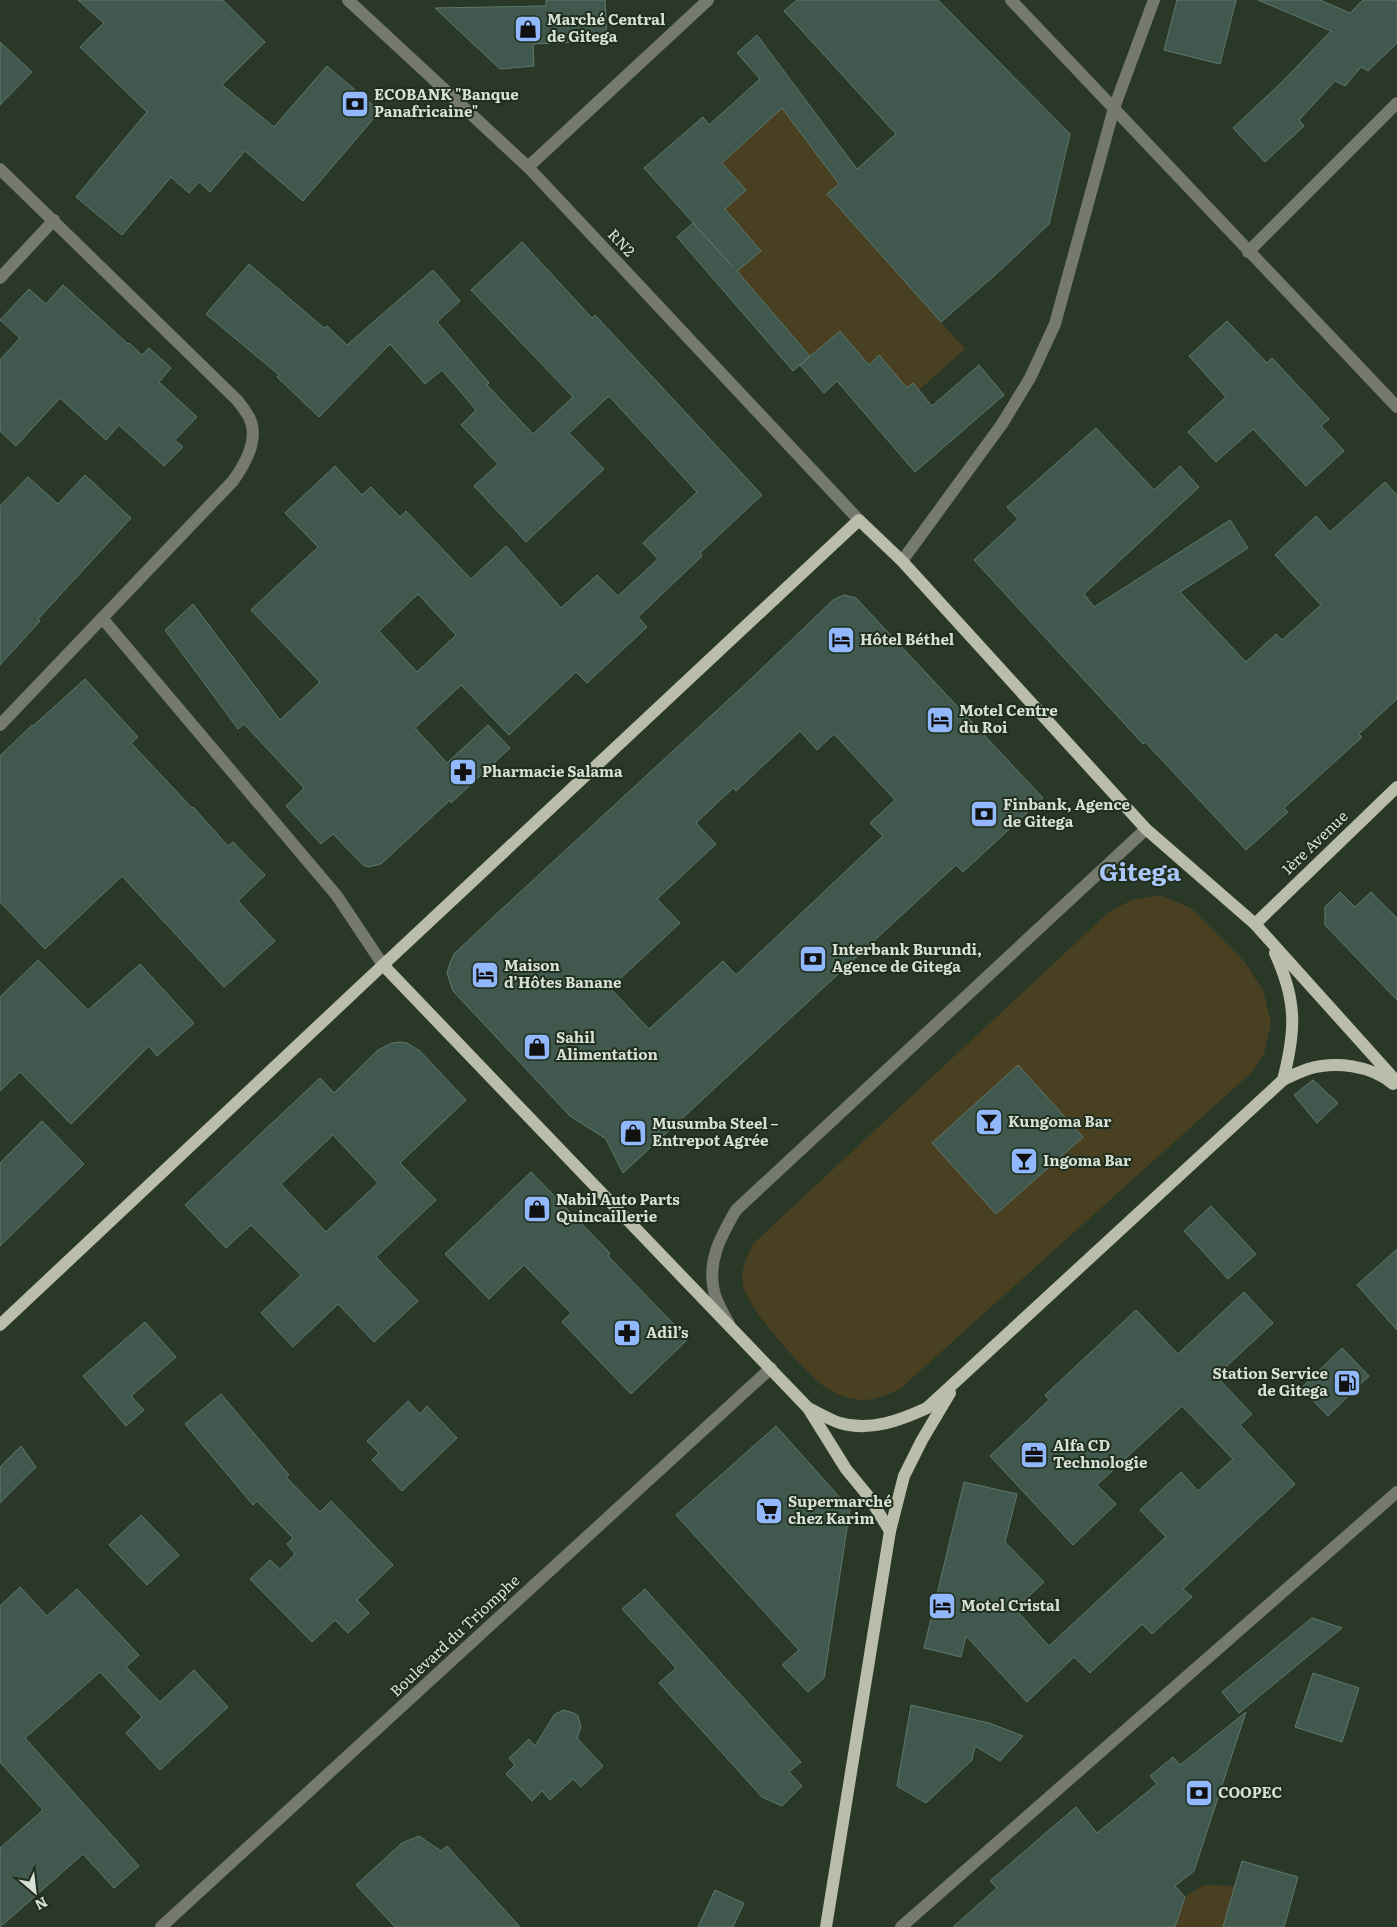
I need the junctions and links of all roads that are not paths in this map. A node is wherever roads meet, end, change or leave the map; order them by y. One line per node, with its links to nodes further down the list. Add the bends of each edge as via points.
1 (348, 0): 7 (street, RN2)
2 (708, 0): 7 (street)
3 (1011, 0): 6 (street)
4 (1154, 0): 6 (street)
5 (1397, 103): 10 (street)
6 (1114, 108): 10 (street); 14 (street, via 1051,334 1030,378 1002,424)
7 (528, 167): 13 (street, RN2)
8 (0, 169): 9 (street)
9 (54, 220): 11 (street); 15 (street, via 238,401 250,419 252,440 247,462 233,481)
10 (1248, 252): 12 (street)
11 (0, 278)
12 (1397, 407)
13 (859, 520): 14 (main road); 21 (main road)
14 (902, 561): 18 (main road)
15 (102, 618): 16 (street); 21 (street, via 337,896)
16 (0, 725)
17 (1397, 787): 19 (main road, 1ère Avenue)
18 (1146, 829): 19 (main road); 26 (street, via 736,1210 720,1237 712,1261 714,1292)
19 (1254, 924): 20 (main road)
20 (1269, 940): 22 (main road, via 1285,975 1292,1003 1293,1028); 23 (main road)
21 (383, 965): 25 (main road); 26 (main road)
22 (1282, 1080): 24 (main road, via 1309,1069 1337,1064 1363,1069 1387,1078); 28 (main road)
23 (1397, 1082)
24 (1397, 1086)
25 (0, 1326)
26 (731, 1326): 27 (main road)
27 (771, 1368): 29 (main road); 34 (street, Boulevard du Triomphe)
28 (958, 1380): 29 (main road, via 927,1408 900,1421 866,1426 841,1423); 33 (main road, via 904,1476)
29 (808, 1408): 33 (main road, via 846,1470 869,1497)
30 (1397, 1492): 32 (street)
31 (1397, 1498): 32 (street)
32 (1366, 1520): 36 (street)
33 (890, 1531): 35 (main road)
34 (161, 1927)
35 (826, 1927)
36 (901, 1927)

